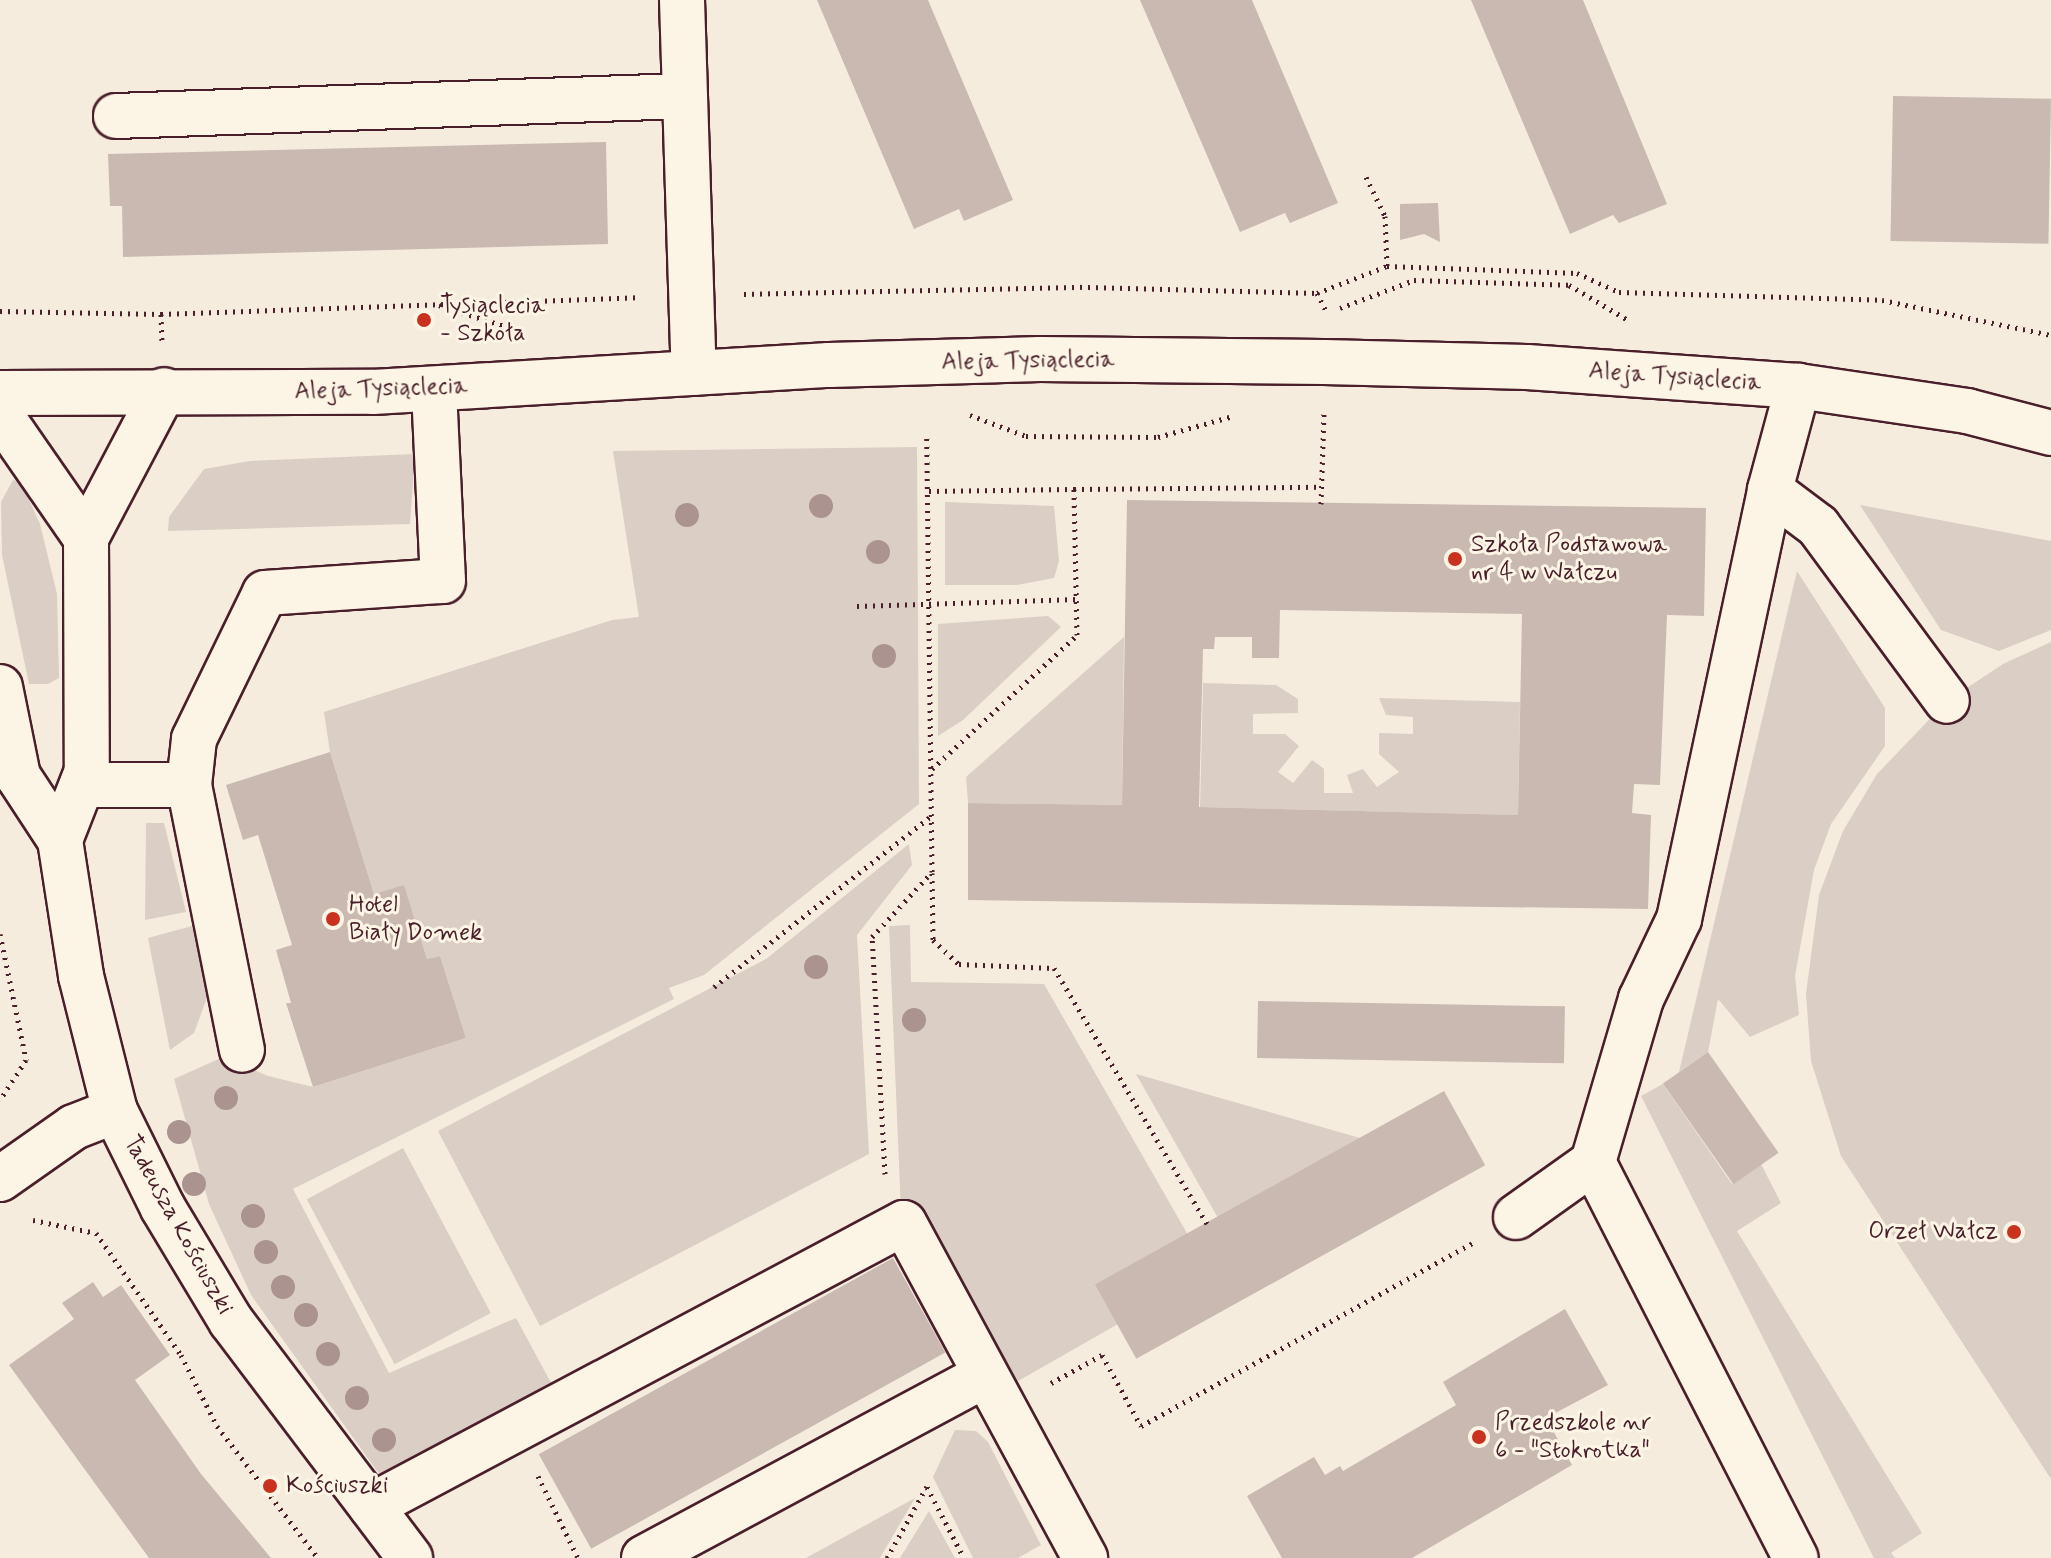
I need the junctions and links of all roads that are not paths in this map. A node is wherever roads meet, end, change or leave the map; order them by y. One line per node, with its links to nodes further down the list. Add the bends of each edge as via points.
1 (682, 0): 2 (street)
2 (684, 96): 3 (street); 4 (street)
3 (116, 116)
4 (694, 373): 5 (street, Aleja Tysiąclecia, via 1040,359 1324,362 1527,367); 7 (street, Aleja Tysiąclecia)
5 (1798, 386): 10 (street, Aleja Tysiąclecia, via 1939,405); 11 (street)
6 (164, 390): 7 (street, Aleja Tysiąclecia); 8 (street, Aleja Tysiąclecia); 12 (street)
7 (434, 390): 16 (street, via 443,581 265,593 194,739)
8 (0, 393)
9 (0, 414): 12 (street)
10 (2051, 433)
11 (1770, 490): 14 (street, via 1818,526); 20 (street, via 1679,919 1641,999)
12 (86, 538): 15 (street, via 87,771)
13 (0, 687): 17 (street, Tadeusza Kościuszki, via 18,776)
14 (1947, 701)
15 (82, 785): 16 (street); 17 (street)
16 (189, 785): 18 (street)
17 (60, 840): 19 (street, Tadeusza Kościuszki, via 81,976)
18 (242, 1050)
19 (115, 1111): 21 (street, via 74,1127); 24 (street, Tadeusza Kościuszki, via 163,1208 231,1321)
20 (1593, 1162): 22 (street); 28 (street)
21 (0, 1179)
22 (1516, 1217)
23 (991, 1393): 24 (street, via 904,1223); 26 (street); 27 (street)
24 (371, 1506): 25 (street, Tadeusza Kościuszki)
25 (410, 1558)
26 (644, 1558)
27 (1085, 1558)
28 (1796, 1558)

